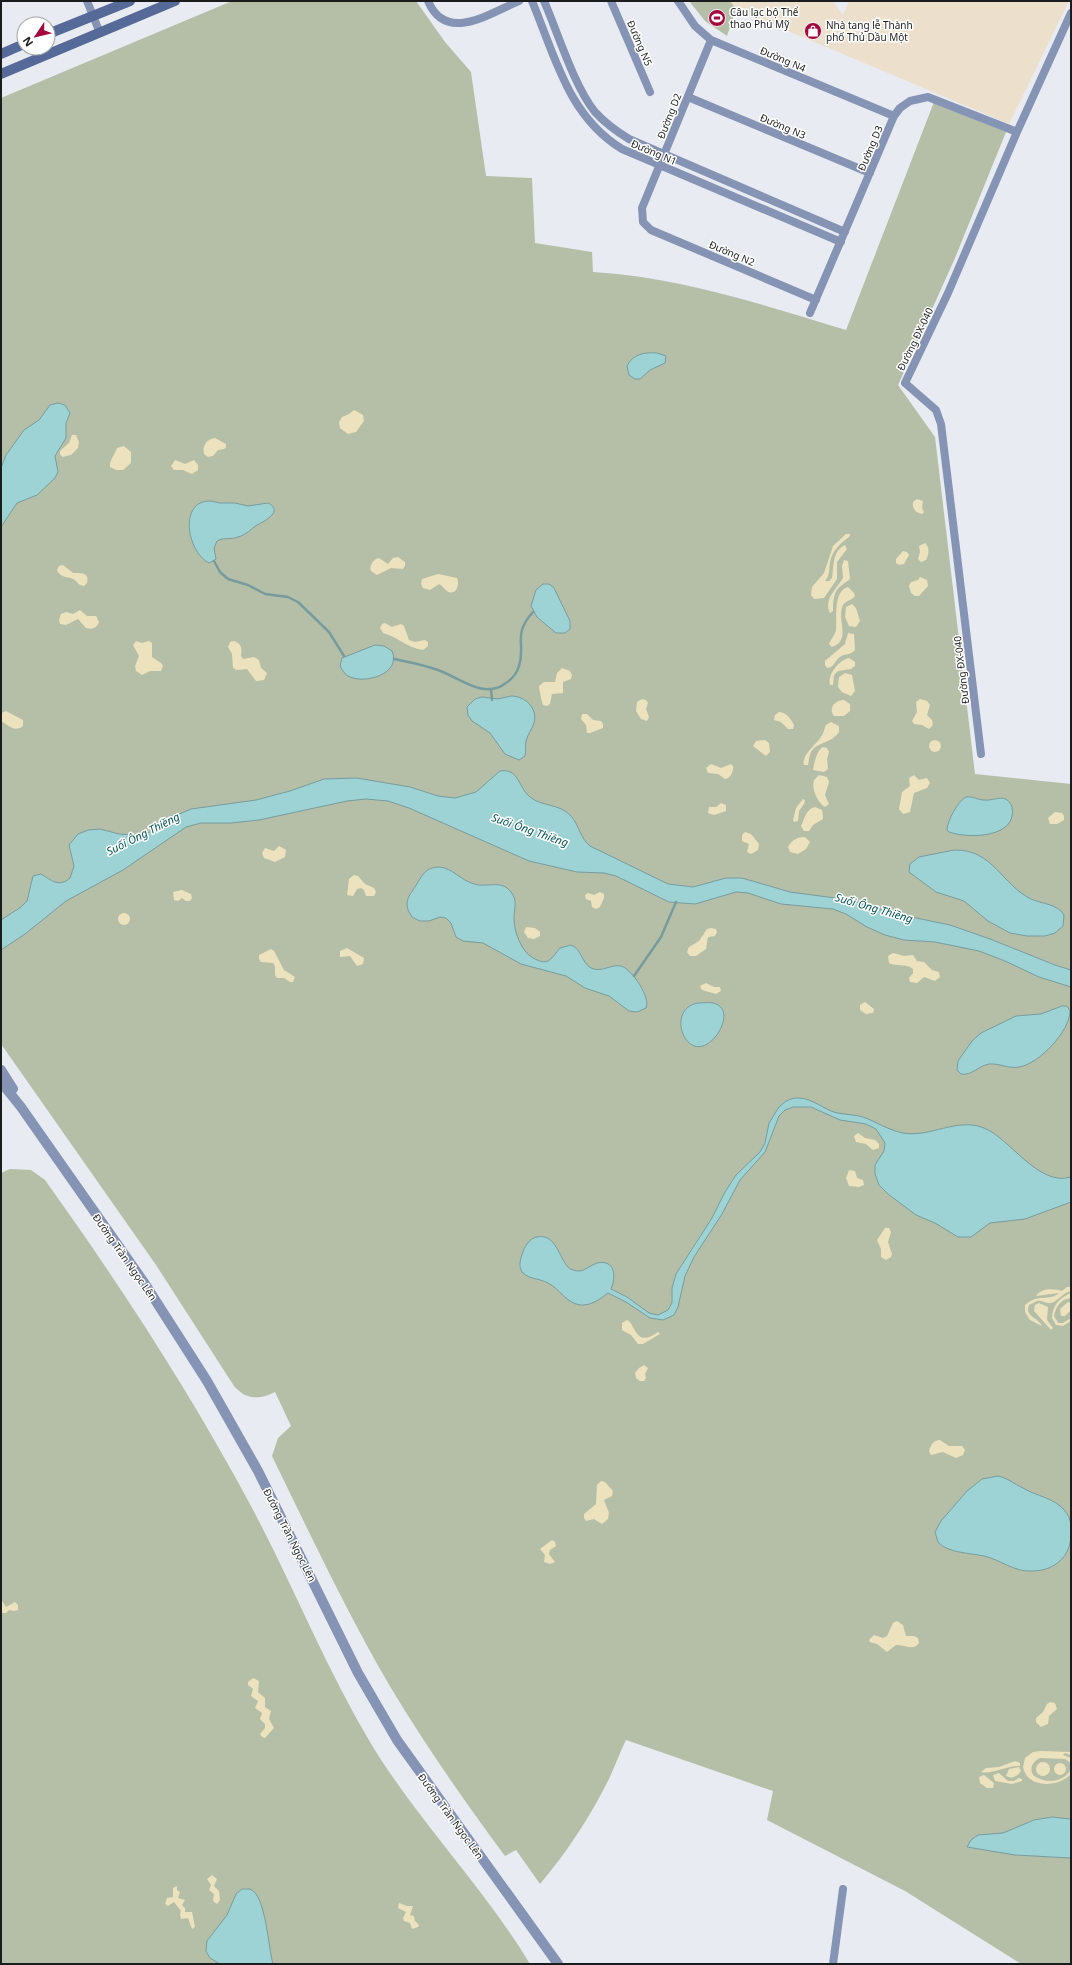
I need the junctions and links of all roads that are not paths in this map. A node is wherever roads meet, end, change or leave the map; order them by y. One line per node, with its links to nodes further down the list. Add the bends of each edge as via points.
1 (87, 1): 11 (street)
2 (130, 1): 11 (main road)
3 (175, 1): 13 (main road)
4 (428, 1): 5 (street, via 441,19 457,24)
5 (519, 1)
6 (532, 1): 23 (street, Đường N1, via 569,92 586,119 612,143)
7 (544, 1): 22 (street, Đường N1, via 579,86 596,112 628,139)
8 (611, 1): 18 (street, Đường N5)
9 (678, 1): 14 (street, Đường N4, via 695,26)
10 (1071, 13): 21 (street, Đường ĐX-040)
11 (92, 16): 12 (main road); 13 (street)
12 (56, 31)
13 (100, 33): 17 (main road)
14 (711, 40): 19 (street, Đường D2); 20 (street, Đường N4)
15 (16, 47): 16 (main road)
16 (1, 54)
17 (1, 74)
18 (650, 92)
19 (688, 97): 22 (street, Đường D2); 24 (street, Đường N3)
20 (894, 116): 21 (street, Đường D3, via 910,101 928,97); 24 (street, Đường D3)
21 (1017, 132): 30 (street, Đường ĐX-040, via 948,293 905,383 932,405 941,424)
22 (664, 154): 23 (street, Đường D2); 26 (street, Đường N1)
23 (660, 165): 25 (street, Đường D2, via 642,208); 27 (street, Đường N1)
24 (870, 173): 26 (street, Đường D3)
25 (643, 222): 28 (street, Đường N2, via 651,230)
26 (845, 232): 27 (street, Đường D3)
27 (841, 242): 28 (street, Đường D3)
28 (816, 300): 29 (street, Đường D3)
29 (810, 313)
30 (981, 754)
31 (1, 1070): 33 (street, Đường Trần Ngọc Lên, via 14,1089)
32 (1, 1082): 33 (street, Đường Trần Ngọc Lên)
33 (21, 1107): 35 (street, Đường Trần Ngọc Lên, via 143,1281 207,1381 258,1471 358,1673 397,1740)
34 (843, 1889): 36 (street)
35 (558, 1964)
36 (834, 1964)

